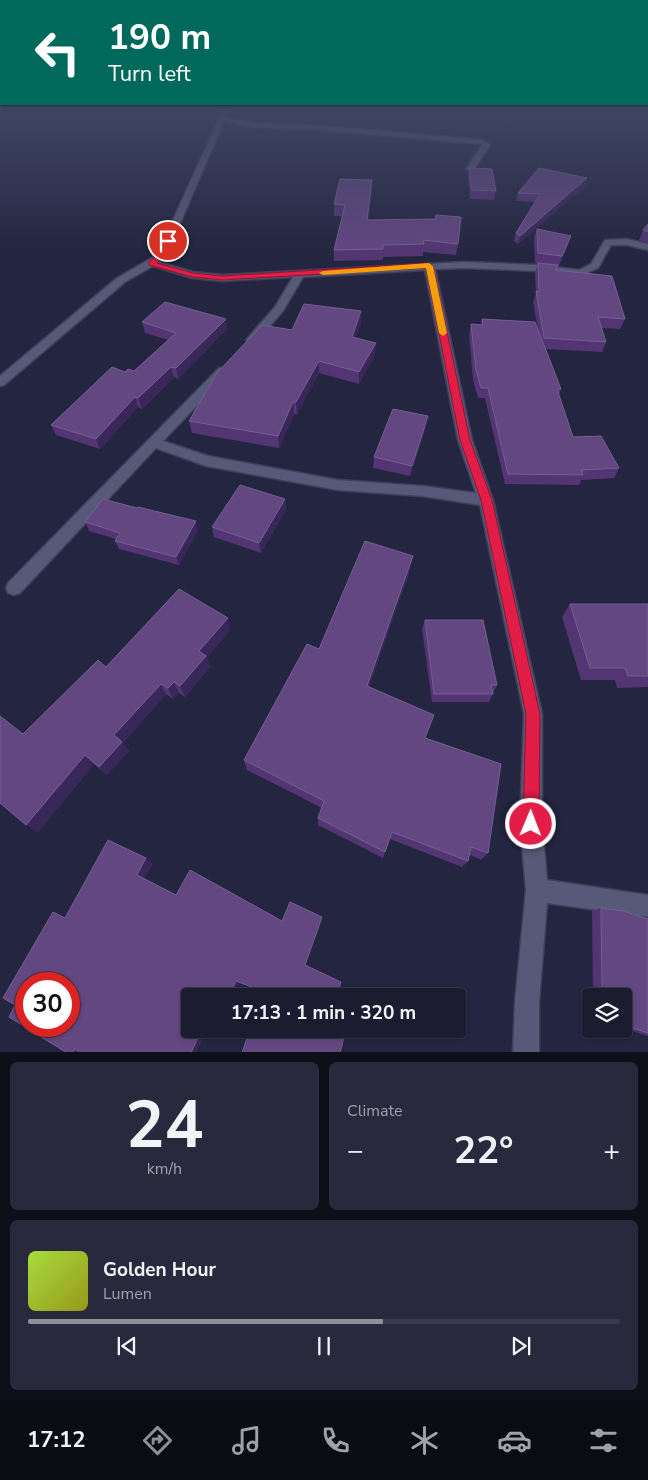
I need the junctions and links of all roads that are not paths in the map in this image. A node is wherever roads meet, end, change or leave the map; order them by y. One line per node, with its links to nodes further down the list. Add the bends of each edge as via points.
1 (204, 158): 5 (street, via 160,256)
2 (477, 158): 3 (street)
3 (470, 168)
4 (648, 246): 6 (street, via 608,242 595,266 580,273 492,266)
5 (152, 263): 7 (street, via 192,275 222,278); 10 (street, via 121,280)
6 (429, 266): 7 (street); 12 (street, via 465,440)
7 (299, 274): 8 (street, via 291,294)
8 (243, 350)
9 (229, 364): 11 (street)
10 (0, 382)
11 (155, 444): 12 (street, via 206,461 338,485 422,491); 13 (street)
12 (486, 500): 14 (street, via 533,714 531,824)
13 (14, 588)
14 (537, 890): 15 (street); 16 (street)
15 (648, 906)
16 (526, 1052)

